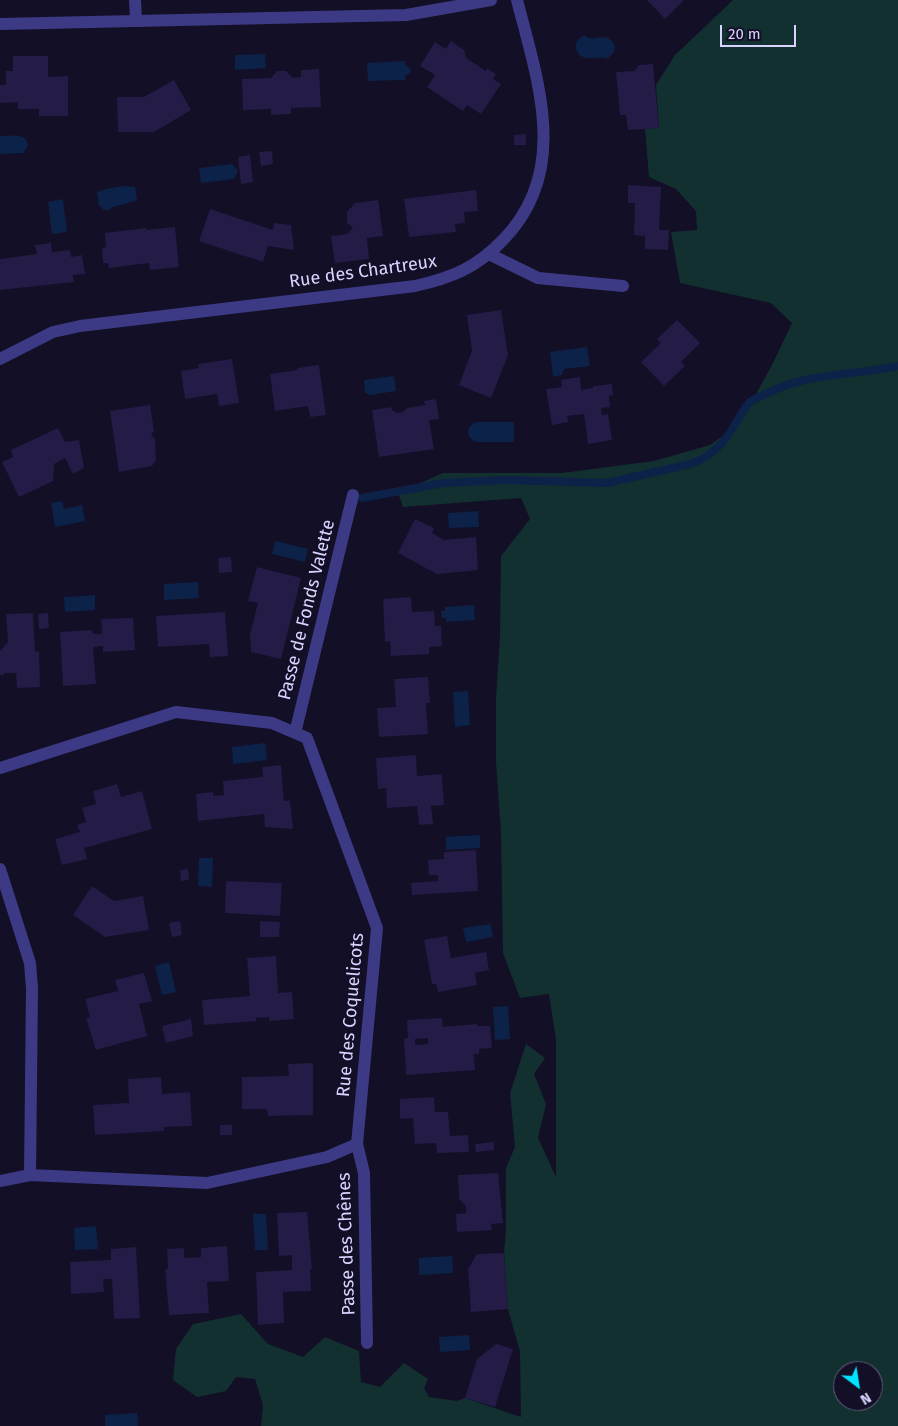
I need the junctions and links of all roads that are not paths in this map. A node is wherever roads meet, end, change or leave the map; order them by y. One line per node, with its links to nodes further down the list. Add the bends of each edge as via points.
1 (135, 0): 4 (street)
2 (492, 0): 4 (street, via 406,16)
3 (517, 0): 6 (street, Rue des Chartreux, via 542,107 543,161 528,208 512,232)
4 (136, 21): 5 (street)
5 (0, 24)
6 (489, 254): 7 (street, via 538,278); 8 (street, Rue des Chartreux, via 442,280 415,286 80,326 53,332)
7 (623, 286)
8 (0, 359)
9 (353, 495): 10 (street, Passe de Fonds Valette)
10 (295, 733): 11 (street, Rue des Coquelicots, via 272,723 176,712); 13 (street, Rue des Coquelicots, via 307,738 376,928)
11 (0, 768)
12 (0, 869): 14 (street, via 30,963)
13 (357, 1144): 14 (street, via 327,1157 207,1183); 16 (street, Passe des Chênes, via 364,1172)
14 (30, 1175): 15 (street)
15 (0, 1181)
16 (367, 1343)

